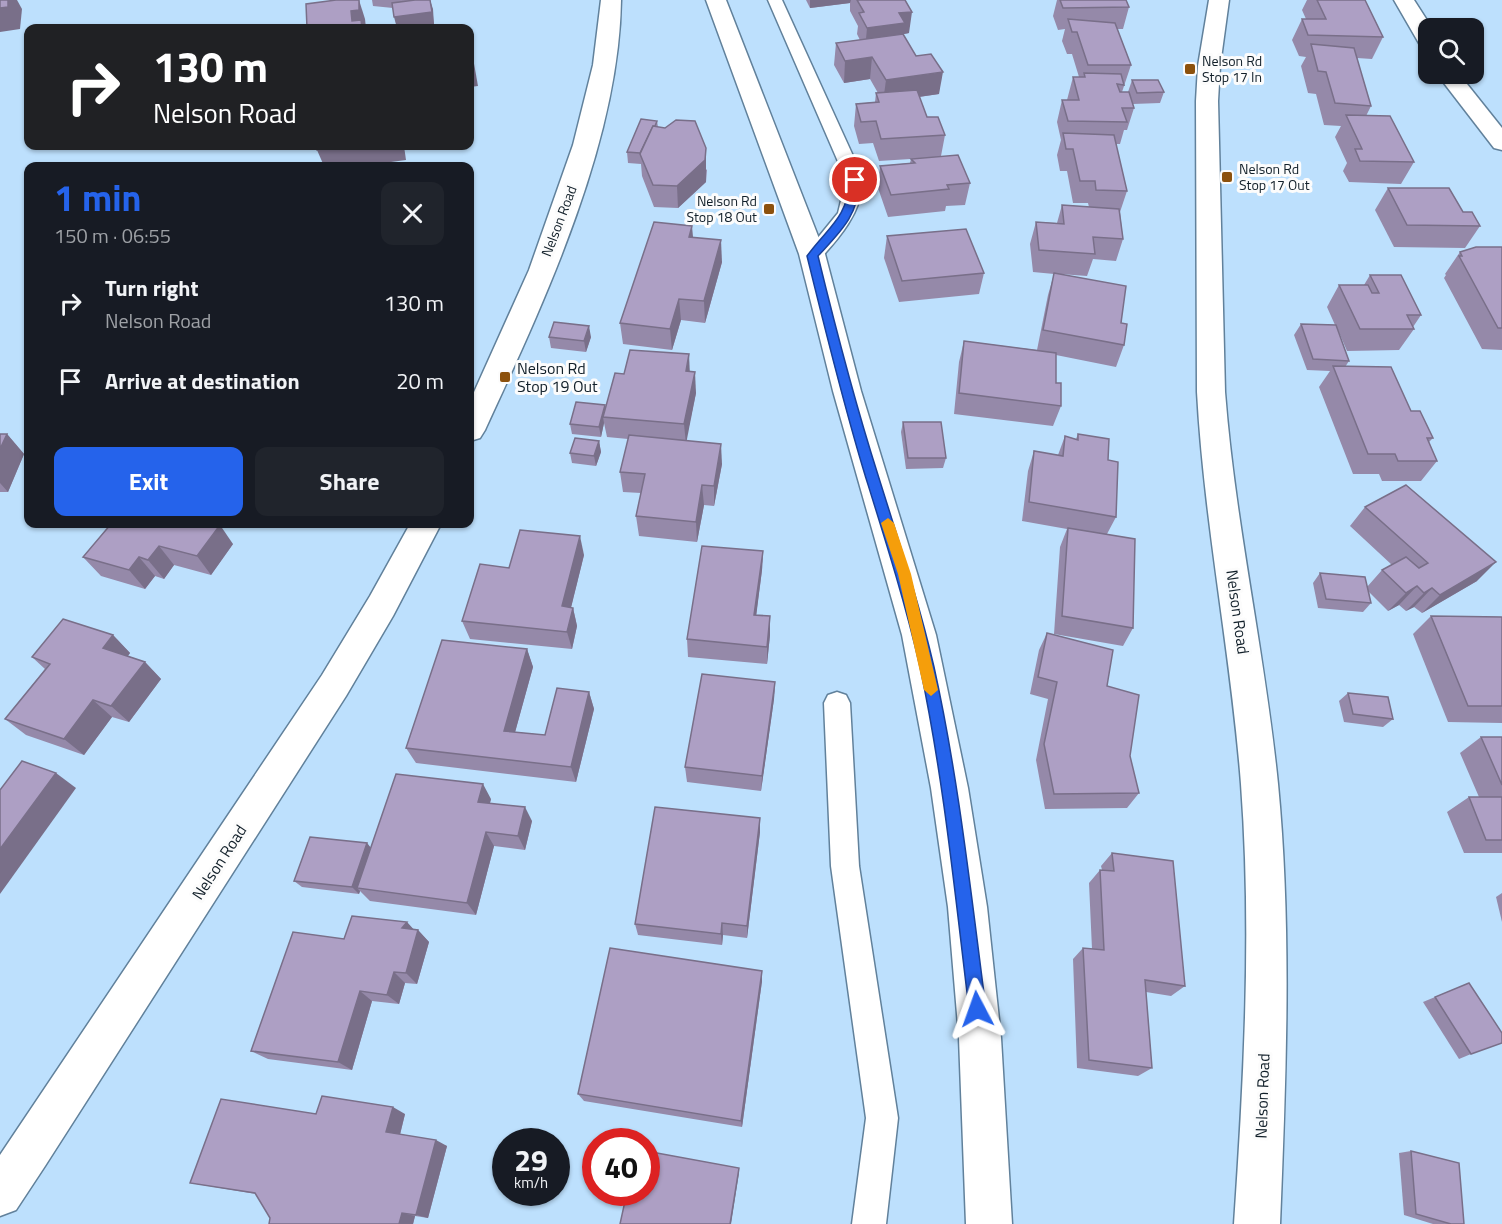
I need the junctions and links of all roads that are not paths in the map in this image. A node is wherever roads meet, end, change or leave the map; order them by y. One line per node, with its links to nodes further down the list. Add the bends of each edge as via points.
1 (611, 0): 10 (street, Nelson Road, via 605,62 566,207)
2 (716, 0): 9 (street, via 734,59 775,152)
3 (775, 0): 9 (lane, via 855,180 854,201 842,223)
4 (1219, 0): 16 (street, Nelson Road, via 1207,102 1211,392 1253,717 1263,835 1266,973)
5 (1404, 0): 6 (street)
6 (1418, 23)
7 (1456, 84): 8 (street)
8 (1502, 142)
9 (812, 256): 15 (street, via 871,474 904,574 950,790 976,986)
10 (474, 422)
11 (423, 528): 13 (street, Nelson Road, via 394,588 328,695 85,1071)
12 (837, 703): 14 (lane, via 845,866 882,1119)
13 (0, 1194)
14 (869, 1224)
15 (988, 1224)
16 (1257, 1224)

